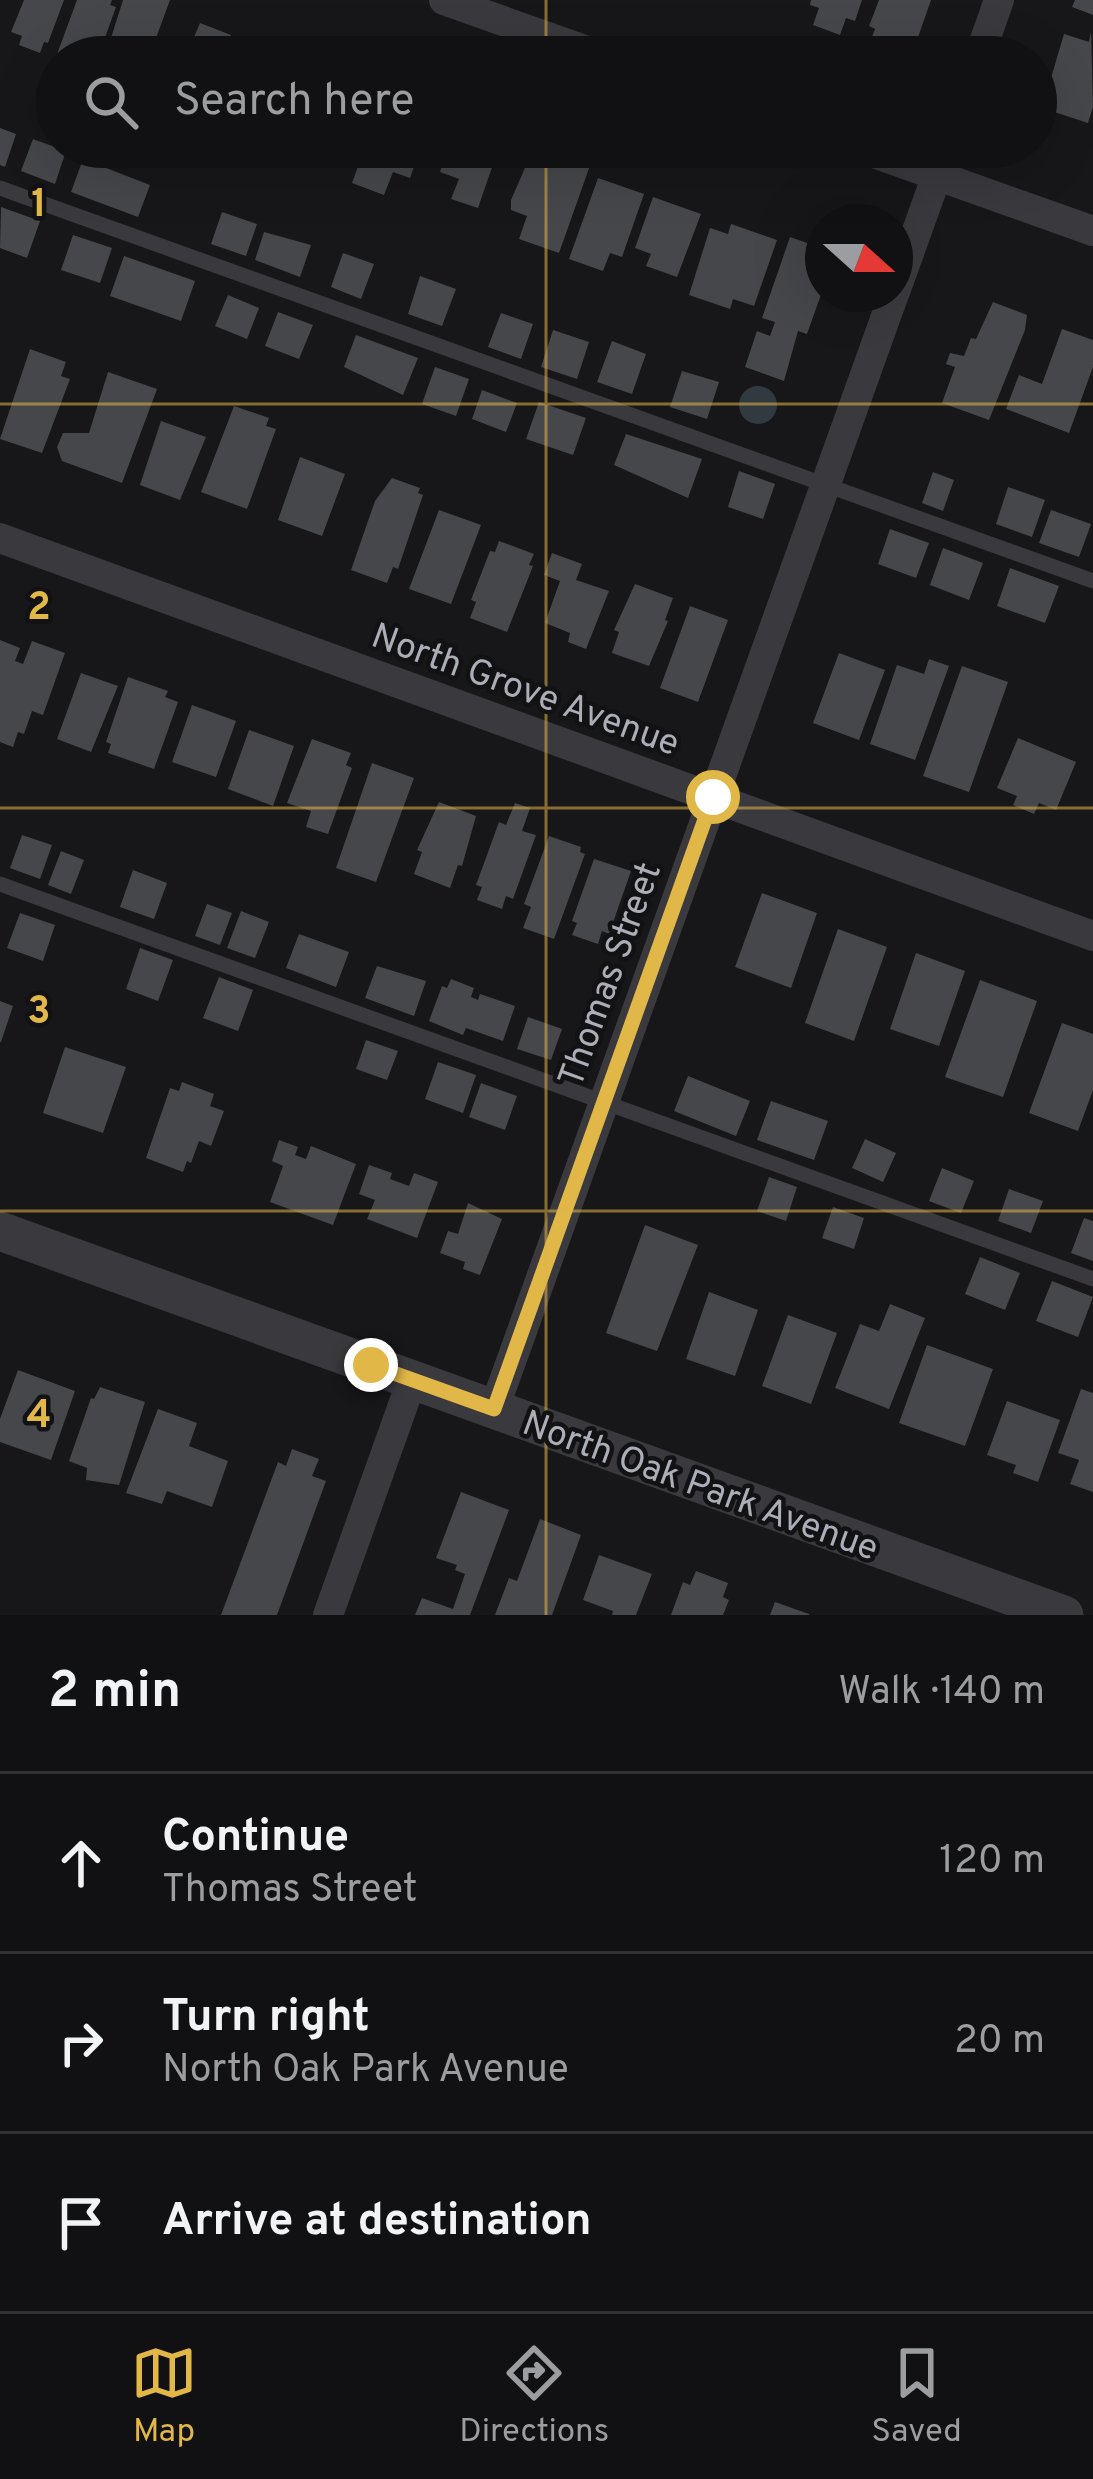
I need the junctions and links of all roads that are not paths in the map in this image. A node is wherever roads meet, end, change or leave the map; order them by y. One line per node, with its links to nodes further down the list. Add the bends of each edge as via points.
1 (444, 0): 3 (street)
2 (1000, 0): 4 (street)
3 (545, 36)
4 (987, 36)
5 (940, 168): 9 (street, Thomas Street)
6 (957, 168): 8 (street)
7 (0, 188): 11 (lane)
8 (1093, 231)
9 (913, 242)
10 (888, 312): 11 (street, Thomas Street)
11 (825, 486): 13 (lane); 14 (street, Thomas Street)
12 (0, 538): 14 (street, North Grove Avenue)
13 (1093, 581)
14 (713, 797): 16 (street, North Grove Avenue); 17 (street, Thomas Street)
15 (0, 884): 17 (lane)
16 (1093, 936)
17 (604, 1102): 19 (lane); 21 (street, Thomas Street)
18 (0, 1231): 20 (street, North Oak Park Avenue)
19 (1093, 1279)
20 (412, 1380): 21 (street, North Oak Park Avenue); 22 (street)
21 (494, 1409): 23 (street, North Oak Park Avenue)
22 (328, 1615)
23 (1064, 1615)

